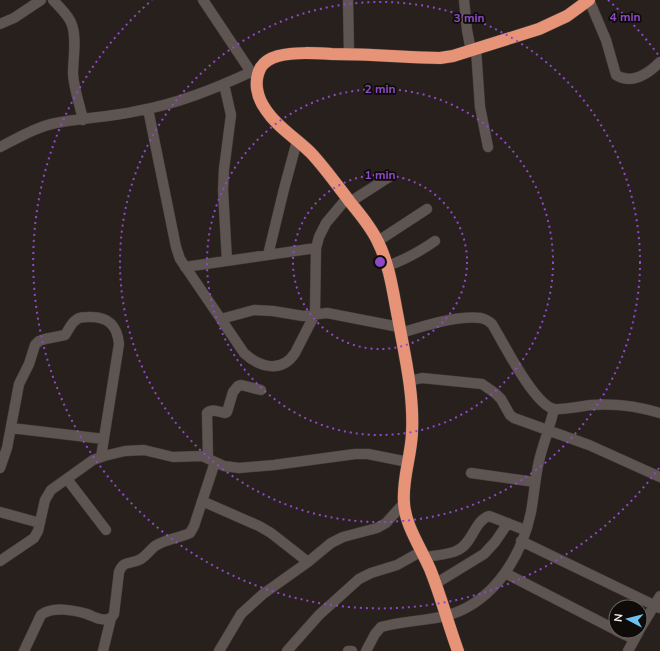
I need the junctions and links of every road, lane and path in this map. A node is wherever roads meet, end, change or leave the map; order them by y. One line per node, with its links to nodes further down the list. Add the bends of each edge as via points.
1 (41, 0): 7 (street)
2 (53, 0): 14 (street, via 72,25 75,42 74,84)
3 (203, 0): 11 (street)
4 (348, 0): 9 (street)
5 (464, 0): 8 (street, via 467,30)
6 (589, 0): 8 (highway, via 567,16 539,29); 10 (street, via 606,40 616,75 620,78 638,77)
7 (0, 24)
8 (474, 50): 9 (highway, via 440,58); 17 (street, via 480,107)
9 (349, 54): 11 (highway, via 280,56 267,60)
10 (660, 62)
11 (254, 74): 12 (street); 15 (highway, via 264,109)
12 (224, 84): 13 (street, via 184,100); 25 (street, via 231,115 223,190)
13 (148, 109): 14 (street); 27 (street, via 176,247)
14 (83, 120): 16 (street, via 55,123)
15 (297, 141): 19 (highway, via 312,154); 24 (street)
16 (0, 147)
17 (488, 148)
18 (389, 177): 19 (street)
19 (349, 200): 21 (highway); 23 (street, via 326,223)
20 (427, 209): 21 (street)
21 (378, 241): 26 (highway)
22 (435, 241): 26 (street, via 410,257)
23 (316, 248): 24 (street); 28 (street)
24 (268, 255): 25 (street)
25 (227, 261): 27 (street)
26 (387, 266): 30 (highway)
27 (184, 267): 29 (street)
28 (315, 314): 29 (street, via 303,316 254,310); 29 (street, via 292,358 286,364 276,366 266,366 252,360 244,353); 30 (street, via 336,313)
29 (221, 319)
30 (400, 330): 31 (highway); 33 (street, via 452,320 488,320 531,390 542,402)
31 (409, 381): 36 (street, via 422,378 482,384 501,399 514,418); 40 (highway, via 412,437)
32 (261, 390): 39 (street, via 238,386 233,392 227,412 212,410 206,413)
33 (554, 409): 34 (street, via 622,405); 36 (street)
34 (660, 413)
35 (11, 428): 37 (street); 37 (street, via 19,384 30,364 35,345 39,341 65,335 81,317 95,317 110,322 118,334 119,344); 41 (street)
36 (549, 429): 43 (street); 45 (street)
37 (104, 439): 38 (street)
38 (101, 457): 39 (street, via 140,450 173,457 194,456); 44 (street)
39 (212, 460): 40 (street, via 224,466 239,468 355,454); 46 (street)
40 (408, 462): 47 (highway)
41 (0, 468)
42 (471, 473): 45 (street)
43 (660, 478)
44 (67, 479): 49 (street, via 48,494); 51 (street)
45 (535, 482): 52 (street, via 531,512)
46 (202, 501): 56 (street, via 259,526); 62 (street, via 190,533 160,543 142,558 125,563 121,568 114,614)
47 (404, 503): 54 (highway, via 408,522); 56 (street, via 386,523 337,540)
48 (0, 512): 49 (street)
49 (40, 523): 55 (street, via 34,538)
50 (508, 523): 52 (street); 54 (street, via 494,517 485,517 458,550); 58 (street, via 484,554)
51 (106, 530)
52 (525, 530): 53 (street)
53 (521, 541): 57 (street); 60 (street)
54 (423, 554): 58 (highway); 69 (street, via 359,579 319,615)
55 (0, 561)
56 (308, 562): 68 (street, via 263,594 241,614)
57 (505, 573): 61 (street, via 490,591 475,602); 64 (street)
58 (436, 584): 61 (highway)
59 (660, 596): 60 (street)
60 (657, 607): 63 (street)
61 (446, 616): 72 (street, via 381,627); 73 (highway)
62 (111, 618): 66 (street, via 103,620 76,611 45,611); 67 (street)
63 (648, 619)
64 (608, 626)
65 (635, 639): 74 (street)
66 (24, 651)
67 (103, 651)
68 (219, 651)
69 (287, 651)
70 (348, 651): 71 (street)
71 (352, 651)
72 (366, 651)
73 (458, 651)
74 (628, 651)

